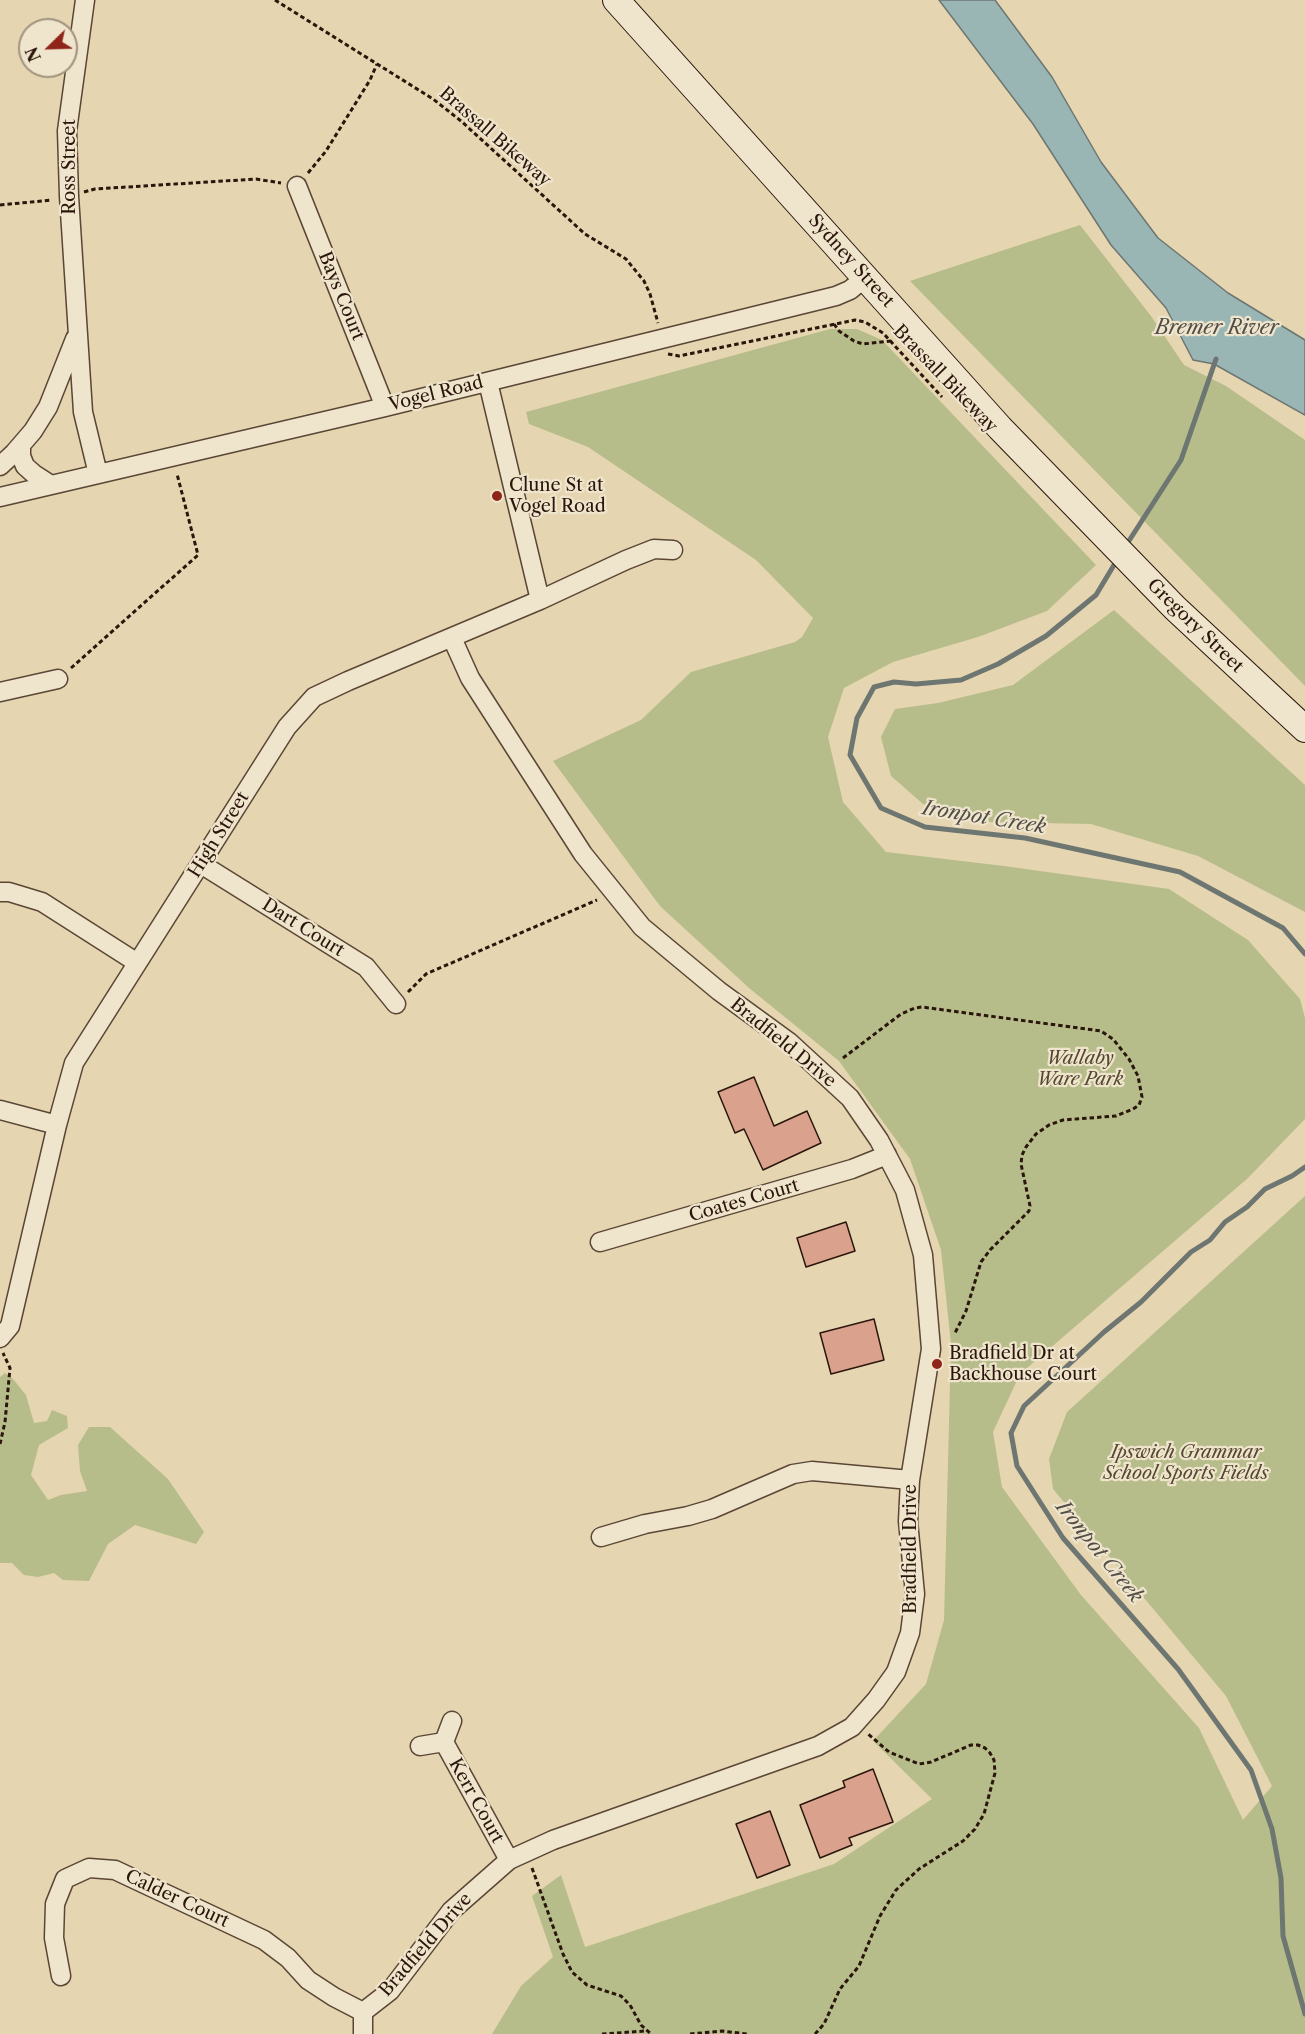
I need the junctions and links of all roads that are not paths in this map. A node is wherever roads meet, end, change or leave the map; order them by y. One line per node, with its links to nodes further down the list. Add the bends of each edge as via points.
1 (85, 0): 5 (street, Ross Street, via 67,131)
2 (616, 0): 4 (main road, Sydney Street)
3 (297, 186): 8 (street, Bays Court)
4 (866, 277): 6 (street, Vogel Road, via 836,296); 15 (main road, Sydney Street, via 1000,428)
5 (77, 334): 7 (street, Ross Street); 9 (street, Ross Street)
6 (488, 382): 8 (street, Vogel Road); 17 (street)
7 (48, 407): 9 (street, via 60,402); 10 (street, Ross Street)
8 (385, 407): 12 (street, Vogel Road)
9 (83, 412): 12 (street, Ross Street)
10 (21, 445): 11 (street, Ross Street); 13 (street, via 25,466)
11 (0, 466)
12 (98, 474): 13 (street, Vogel Road)
13 (51, 485): 14 (street, Vogel Road)
14 (0, 496)
15 (1089, 520): 21 (main road, Gregory Street, via 1175,608)
16 (673, 550): 17 (street, High Street, via 654,549)
17 (540, 600): 18 (street, High Street)
18 (452, 638): 22 (street, High Street, via 314,697 287,727); 28 (street, Bradfield Drive, via 477,688 583,854 642,927 789,1042 850,1098)
19 (58, 679): 20 (street)
20 (0, 692)
21 (1305, 729)
22 (201, 864): 24 (street, High Street); 25 (street, Dart Court, via 366,967)
23 (0, 892): 24 (street, via 42,902)
24 (136, 962): 27 (street, High Street, via 74,1063)
25 (396, 1004)
26 (0, 1110): 27 (street)
27 (57, 1125): 30 (street, High Street, via 10,1326)
28 (887, 1155): 29 (street, Coates Court, via 852,1169); 31 (street, Bradfield Drive, via 905,1190 922,1256 931,1349)
29 (600, 1242)
30 (0, 1338)
31 (910, 1480): 32 (street, via 812,1471 793,1474 712,1509); 36 (street, Bradfield Drive, via 908,1521 915,1594 910,1633 896,1672 857,1722 818,1746 553,1840)
32 (602, 1537)
33 (452, 1720): 34 (street, Kerr Court)
34 (444, 1742): 35 (street, Kerr Court); 36 (street, Kerr Court)
35 (420, 1746)
36 (509, 1860): 38 (street, Bradfield Drive, via 451,1911 390,1991)
37 (61, 1976): 38 (street, Calder Court, via 54,1938 55,1904 65,1879 89,1868 116,1870 264,1940 308,1980)
38 (363, 2012): 39 (street, Bradfield Drive)
39 (363, 2034)

